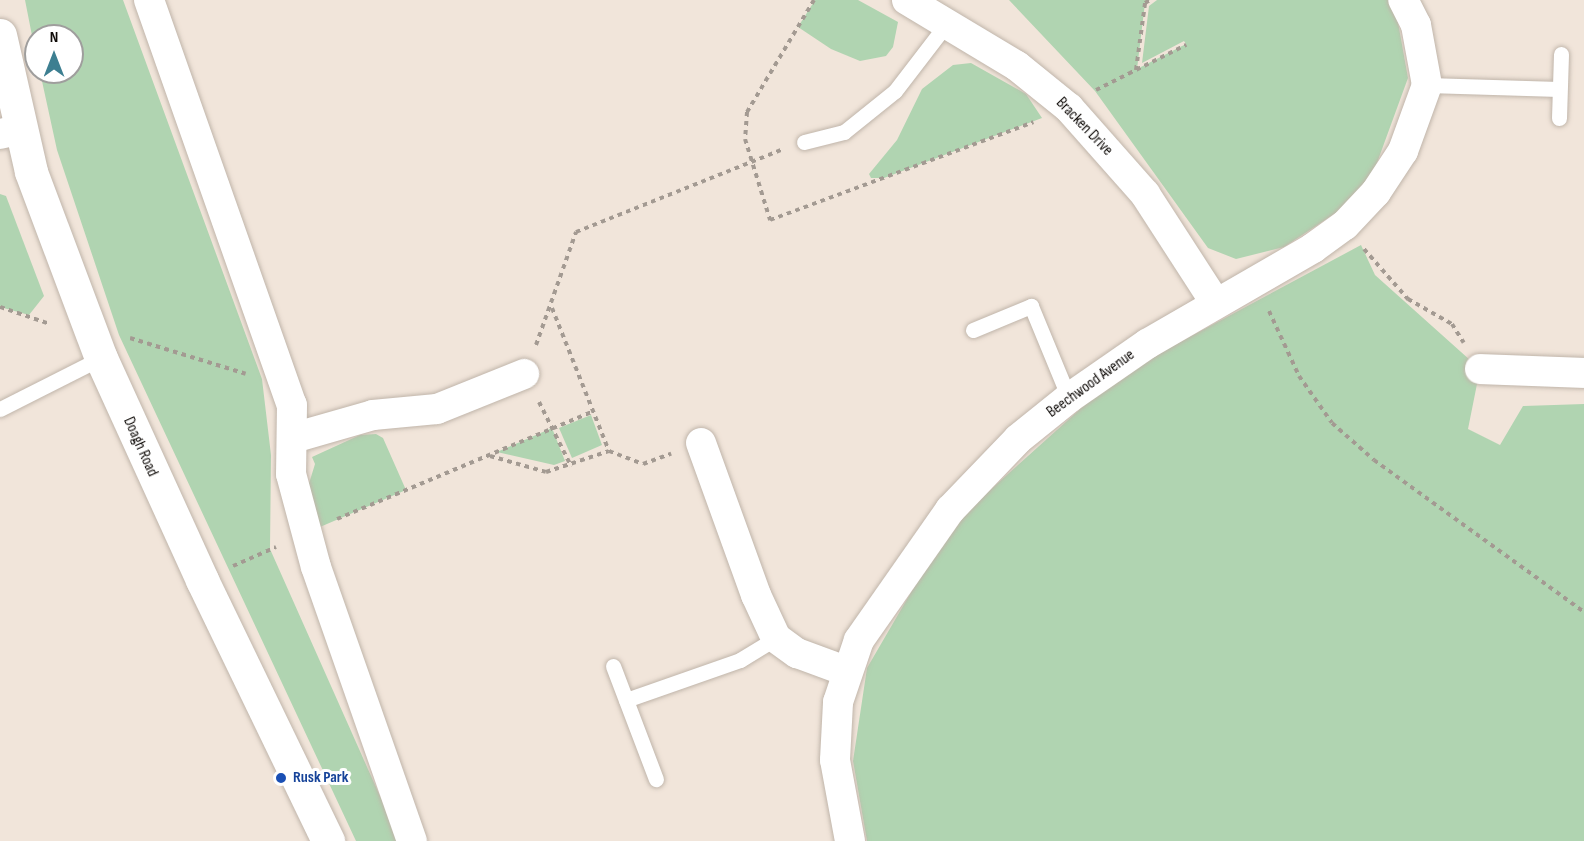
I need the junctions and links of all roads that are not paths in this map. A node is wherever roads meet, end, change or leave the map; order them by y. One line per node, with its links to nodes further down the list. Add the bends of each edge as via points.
1 (148, 0): 20 (street, via 286,386 295,421)
2 (907, 0): 4 (street, Bracken Drive)
3 (1403, 0): 7 (street, via 1416,25)
4 (948, 22): 11 (lane, via 895,91 844,132); 12 (street, Bracken Drive, via 1017,66 1069,108 1145,194)
5 (0, 36): 10 (main road, Doagh Road)
6 (1561, 54): 8 (lane)
7 (1427, 85): 8 (lane); 12 (street, Beechwood Avenue, via 1403,152 1376,192 1345,225 1313,248)
8 (1559, 89): 9 (lane)
9 (1559, 118)
10 (11, 131): 14 (main road, Doagh Road)
11 (804, 142)
12 (1215, 302): 18 (street, Beechwood Avenue)
13 (973, 330): 18 (lane, via 1031,306)
14 (98, 351): 19 (lane); 27 (main road, Doagh Road, via 202,580)
15 (1480, 369): 16 (street)
16 (1584, 373)
17 (524, 374): 20 (street, via 437,409 373,415)
18 (1069, 398): 24 (street, Beechwood Avenue, via 1018,439 950,510 859,640)
19 (0, 409)
20 (293, 438): 28 (street, via 291,474 306,532)
21 (701, 443): 22 (street, via 756,595)
22 (776, 638): 24 (street, via 796,653); 25 (lane, via 740,660)
23 (613, 666): 25 (lane)
24 (846, 671): 29 (street, Beechwood Avenue, via 838,702 835,760)
25 (626, 700): 26 (lane)
26 (656, 778)
27 (328, 841)
28 (412, 841)
29 (850, 841)

